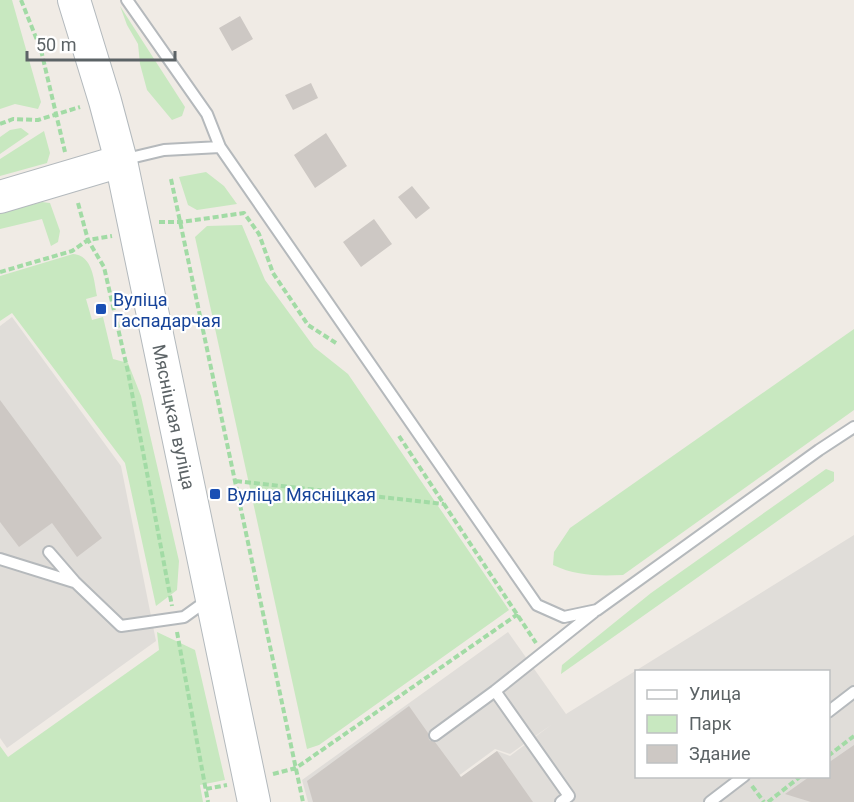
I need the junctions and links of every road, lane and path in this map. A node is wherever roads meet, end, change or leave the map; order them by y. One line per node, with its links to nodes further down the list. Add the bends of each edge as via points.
1 (21, 0): 5 (path, via 41,50)
2 (74, 0): 9 (main road, Мясніцкая вуліца)
3 (127, 0): 7 (lane, via 207,114)
4 (81, 107): 5 (path)
5 (57, 113): 6 (path, via 38,120 14,119); 8 (path)
6 (0, 124)
7 (220, 147): 9 (lane, via 164,150); 27 (lane, via 537,605 564,617)
8 (67, 159)
9 (121, 161): 11 (main road); 26 (main road, Мясніцкая вуліца)
10 (171, 179): 14 (path)
11 (0, 197)
12 (78, 203): 16 (path)
13 (159, 222): 14 (path)
14 (181, 222): 18 (path, via 244,213 259,234 273,273 308,325); 21 (path)
15 (112, 236): 16 (path)
16 (88, 240): 17 (path, via 72,251); 29 (path, via 104,267 128,372)
17 (0, 272)
18 (338, 344)
19 (854, 427): 27 (lane)
20 (395, 429): 22 (path)
21 (236, 481): 22 (path); 37 (path)
22 (445, 504): 28 (path)
23 (49, 552): 25 (lane)
24 (0, 559): 25 (lane)
25 (75, 582): 29 (lane, via 121,626)
26 (212, 597): 29 (lane, via 184,617); 44 (main road, Мясніцкая вуліца)
27 (597, 610): 30 (lane)
28 (518, 614): 30 (path); 37 (path)
29 (174, 618): 42 (path)
30 (542, 654): 31 (lane)
31 (495, 691): 34 (lane); 46 (lane, via 569,796)
32 (854, 693): 33 (lane)
33 (830, 711)
34 (435, 735)
35 (854, 736): 36 (path)
36 (830, 754)
37 (296, 768): 38 (path); 45 (path)
38 (270, 775)
39 (743, 778): 47 (lane)
40 (800, 778): 48 (path)
41 (228, 785): 42 (path)
42 (206, 789): 43 (path)
43 (208, 802)
44 (254, 802)
45 (303, 802)
46 (561, 802)
47 (710, 802)
48 (768, 802)

